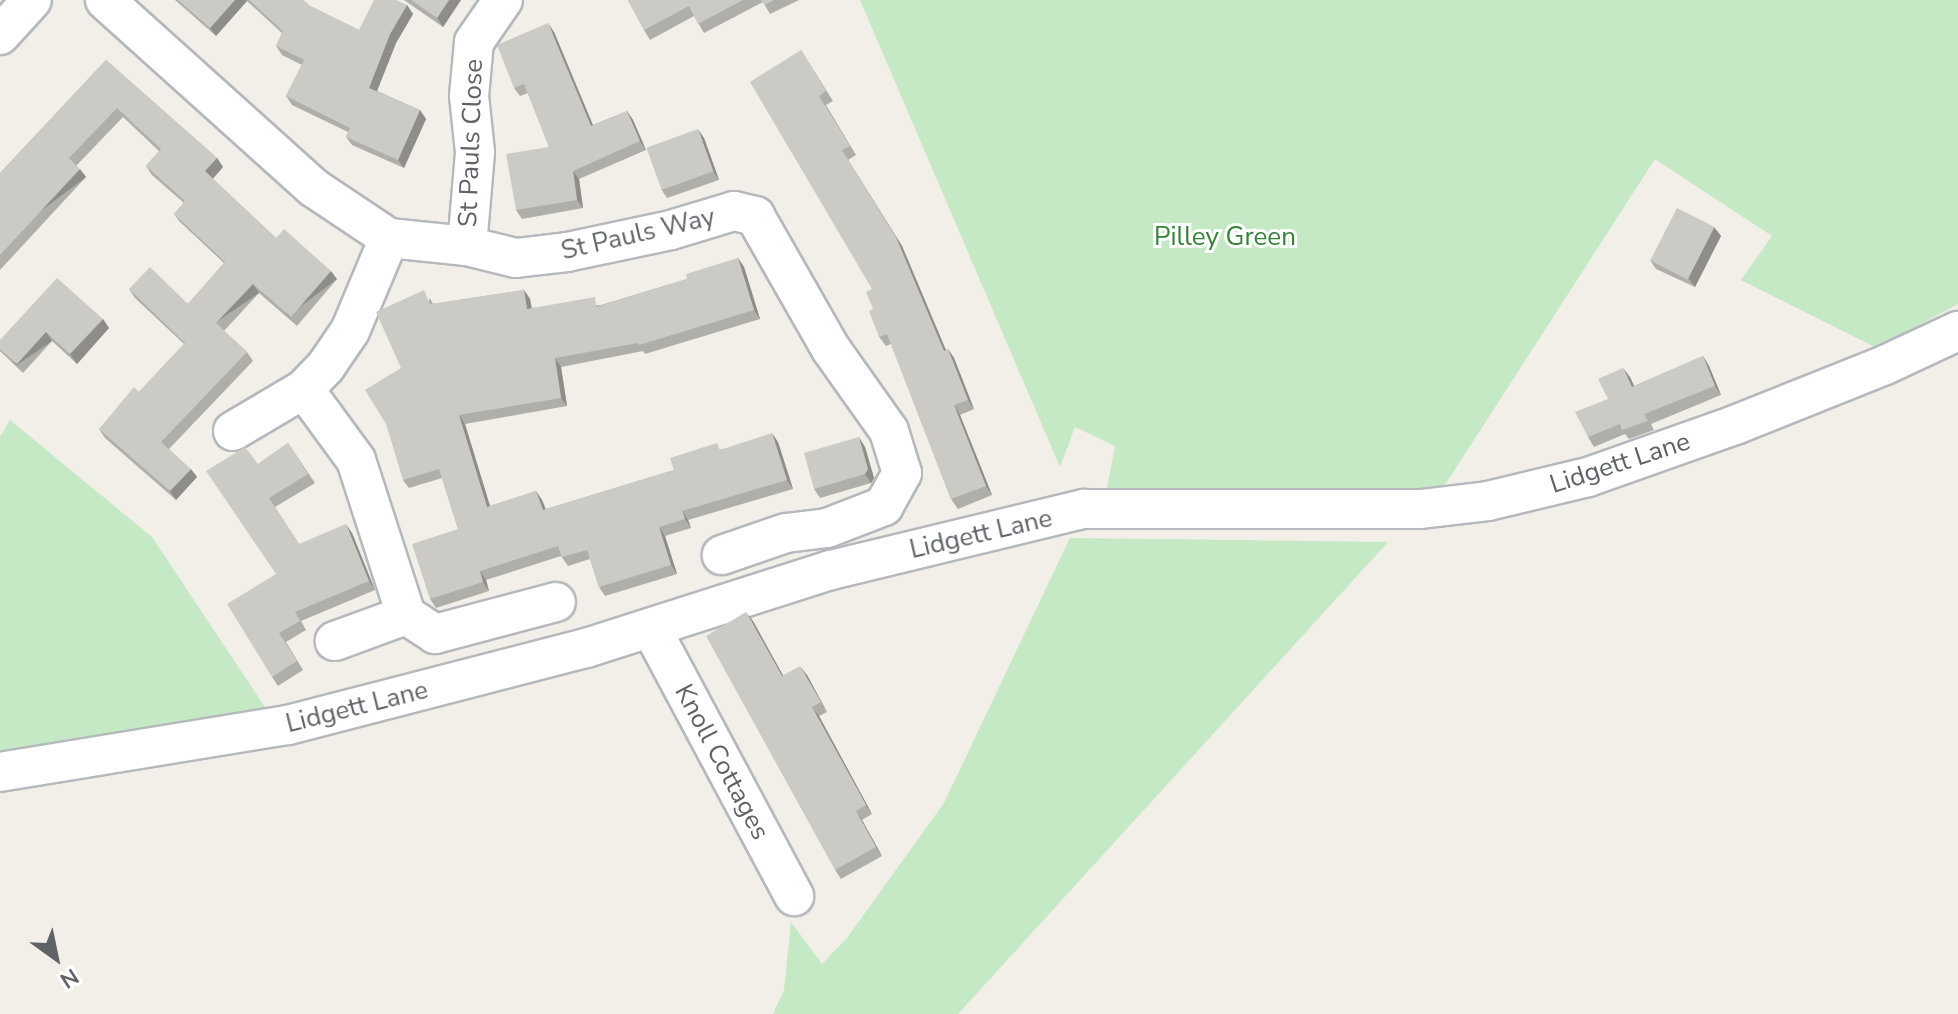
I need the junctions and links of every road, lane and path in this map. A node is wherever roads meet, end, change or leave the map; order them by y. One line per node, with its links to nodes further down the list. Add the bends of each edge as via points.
1 (32, 0): 4 (street)
2 (105, 0): 5 (street, St Pauls Way, via 314,188)
3 (503, 0): 6 (street, St Pauls Close, via 474,42 469,96 475,152)
4 (0, 35)
5 (389, 238): 6 (street, St Pauls Way); 8 (street, via 350,331)
6 (467, 246): 10 (street, St Pauls Way, via 516,258 642,236 734,211 755,216 831,349 889,431 902,473 884,506 827,528 786,533)
7 (1958, 331): 13 (street, Lidgett Lane, via 1735,425 1588,477 1488,501 1421,509 1084,509 831,570)
8 (304, 389): 9 (street); 12 (street, via 356,460)
9 (233, 431)
10 (722, 555)
11 (556, 602): 12 (street, via 435,634)
12 (406, 615): 14 (street)
13 (651, 628): 15 (street, Lidgett Lane, via 288,725); 16 (street, Knoll Cottages)
14 (335, 641)
15 (0, 772)
16 (794, 896)

